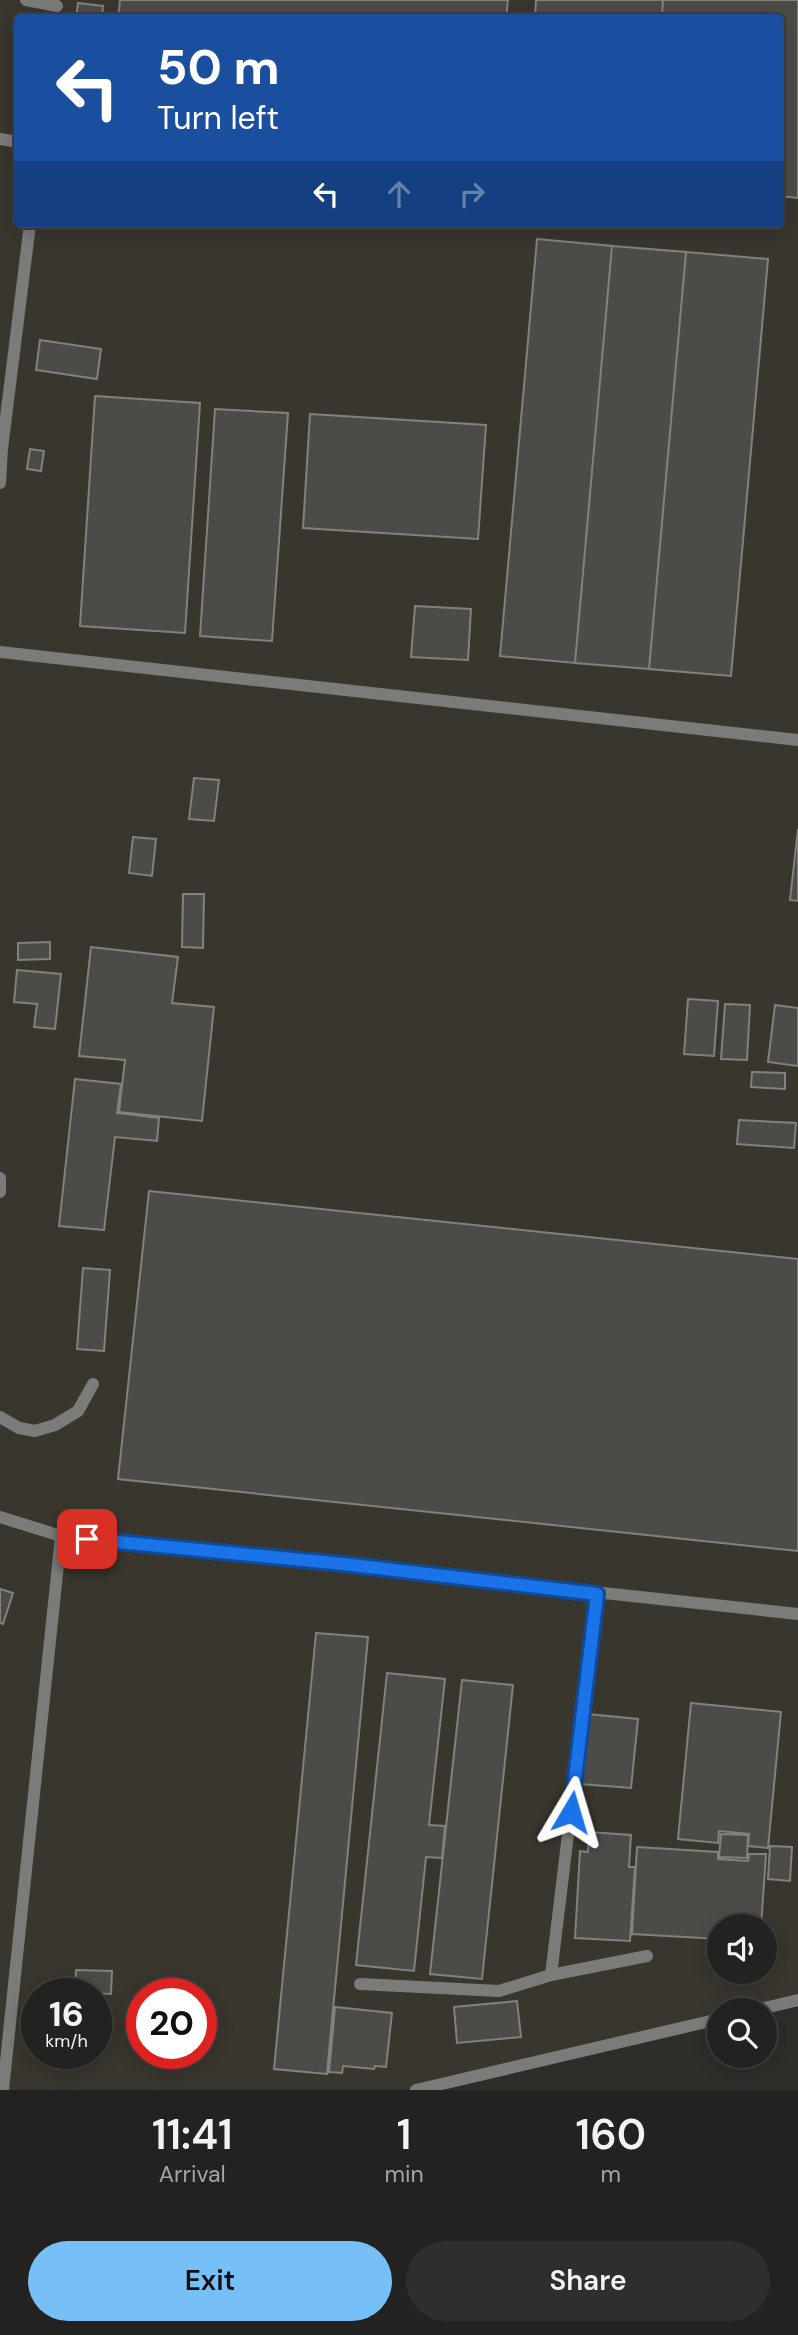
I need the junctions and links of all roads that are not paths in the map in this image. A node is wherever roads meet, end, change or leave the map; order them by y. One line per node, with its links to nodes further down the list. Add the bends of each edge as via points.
1 (26, 0): 2 (lane)
2 (57, 8)
3 (29, 228): 4 (lane)
4 (1, 448): 5 (lane)
5 (0, 483)
6 (0, 652): 7 (lane)
7 (798, 740)
8 (0, 1178): 9 (lane)
9 (0, 1192)
10 (93, 1384): 11 (lane, via 78,1411 55,1426 35,1431)
11 (0, 1417)
12 (0, 1517): 13 (lane)
13 (61, 1536): 14 (lane); 22 (lane)
14 (597, 1594): 15 (lane); 17 (lane)
15 (798, 1614)
16 (647, 1956): 17 (lane)
17 (551, 1975): 18 (lane, via 499,1991)
18 (360, 1984)
19 (798, 2000): 20 (lane)
20 (777, 2005)
21 (707, 2021): 23 (lane)
22 (3, 2090)
23 (416, 2090)

